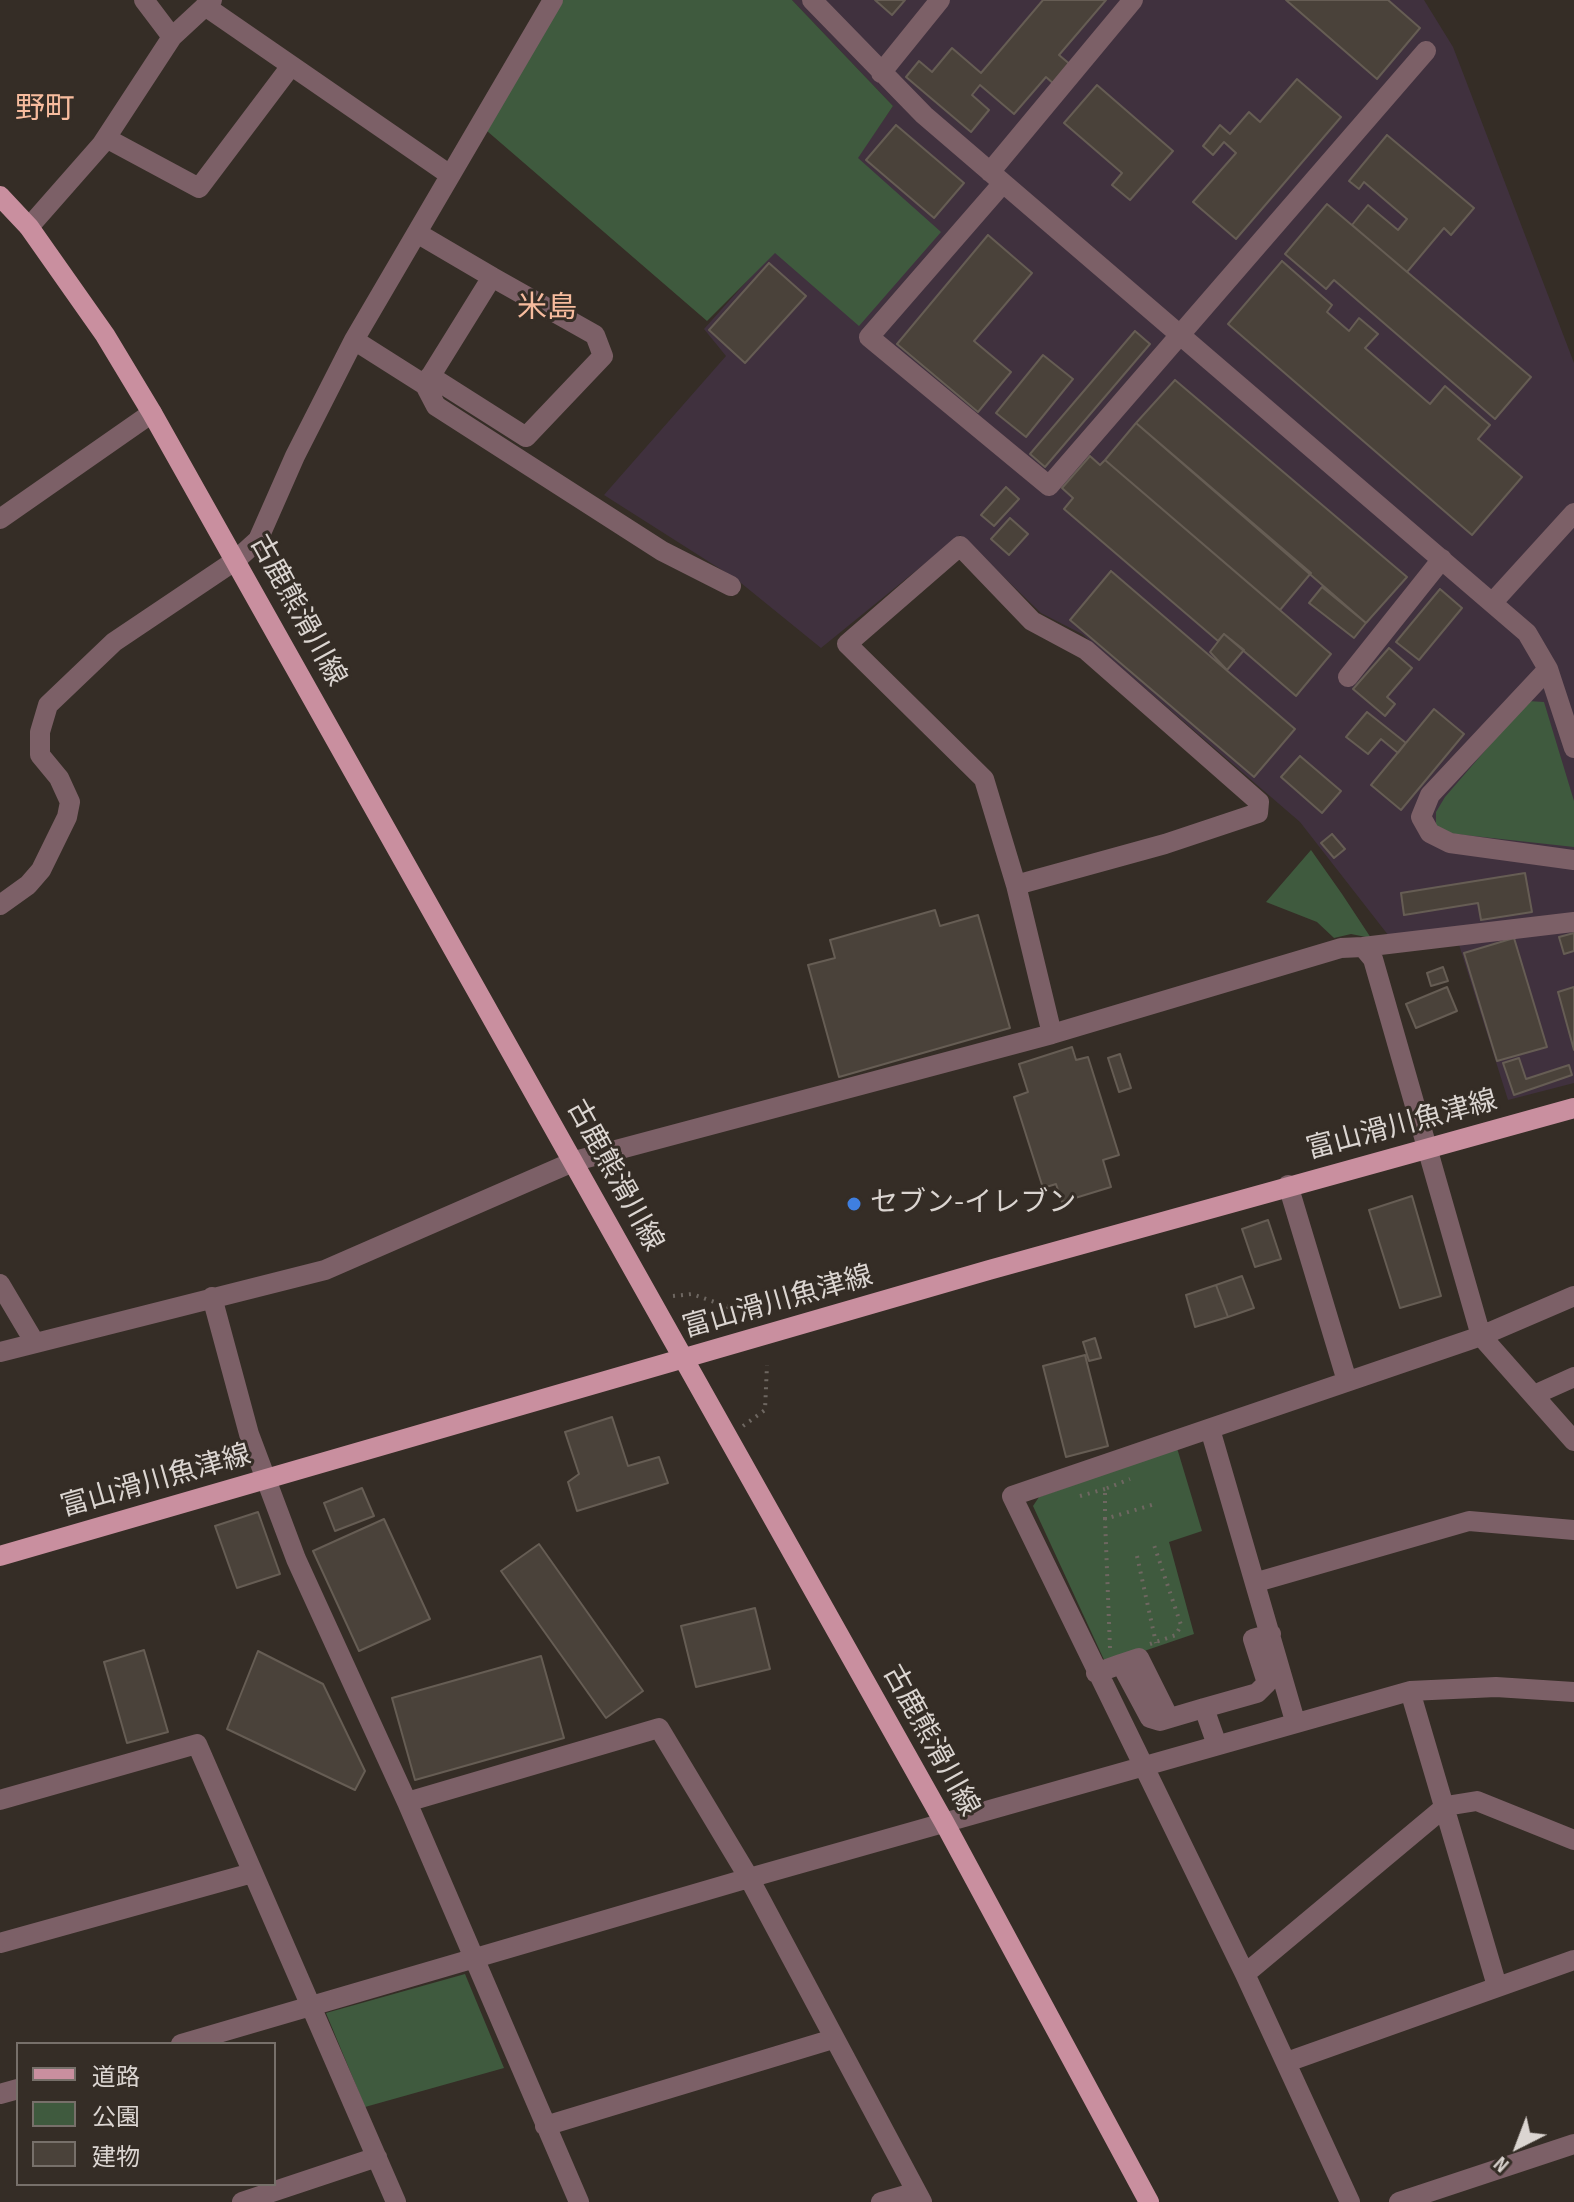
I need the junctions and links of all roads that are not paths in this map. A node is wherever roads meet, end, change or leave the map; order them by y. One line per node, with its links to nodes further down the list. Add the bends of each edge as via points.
1 (144, 0): 7 (street)
2 (553, 0): 12 (street)
3 (812, 0): 10 (street)
4 (940, 0): 10 (street)
5 (1133, 0): 13 (street)
6 (208, 3): 7 (street); 9 (street)
7 (172, 37): 11 (street)
8 (1426, 51): 18 (street)
9 (291, 66): 11 (street, via 199,188); 12 (street)
10 (881, 73): 13 (street)
11 (106, 138): 15 (street)
12 (450, 175): 16 (street)
13 (996, 177): 18 (street); 18 (street, via 869,337 1049,486)
14 (0, 196): 15 (main road, 古鹿熊滑川線)
15 (29, 227): 21 (main road, 古鹿熊滑川線)
16 (417, 233): 17 (street); 19 (street)
17 (492, 277): 20 (street); 20 (street, via 595,335 603,356 526,437)
18 (1180, 334): 24 (street)
19 (354, 340): 20 (street); 25 (street, via 258,540)
20 (428, 380): 26 (street, via 436,406 662,551)
21 (152, 413): 23 (street); 25 (main road, 古鹿熊滑川線)
22 (1574, 513): 27 (street)
23 (0, 519)
24 (1442, 559): 27 (street); 29 (street)
25 (236, 560): 33 (street, via 114,642 48,705 40,755 65,790 70,802 67,817 41,870); 39 (main road, 古鹿熊滑川線)
26 (731, 586)
27 (1493, 602): 28 (street, via 1527,633)
28 (1548, 669): 30 (street); 31 (street, via 1430,795 1421,817 1430,833 1450,843)
29 (1348, 677)
30 (1574, 748)
31 (1574, 860)
32 (1016, 885): 32 (street, via 1258,813 1259,802 1086,650 1032,621 960,546 847,644 984,779); 36 (street)
33 (0, 905)
34 (1574, 922): 35 (street)
35 (1363, 947): 36 (street, via 1341,948); 38 (street, via 1373,959)
36 (1052, 1034): 39 (street)
37 (1574, 1108): 38 (main road, 富山滑川魚津線)
38 (1426, 1147): 40 (main road, 富山滑川魚津線); 44 (street)
39 (575, 1161): 43 (street, via 325,1270); 47 (main road, 古鹿熊滑川線)
40 (1288, 1185): 47 (main road, 富山滑川魚津線); 49 (street)
41 (0, 1284): 45 (street)
42 (1574, 1296): 44 (street)
43 (212, 1297): 45 (street); 53 (street, via 249,1434)
44 (1481, 1336): 49 (street); 50 (street)
45 (35, 1343): 46 (street)
46 (0, 1352)
47 (682, 1360): 53 (main road, 富山滑川魚津線); 68 (main road, 古鹿熊滑川線)
48 (1574, 1377): 50 (street)
49 (1347, 1381): 51 (street)
50 (1534, 1395): 52 (street)
51 (1210, 1429): 56 (street); 58 (street, via 1012,1496)
52 (1574, 1441)
53 (268, 1479): 55 (main road, 富山滑川魚津線); 66 (street, via 296,1559)
54 (1574, 1530): 56 (street, via 1469,1521)
55 (0, 1556)
56 (1257, 1582): 57 (street)
57 (1271, 1634): 61 (street, via 1253,1639 1267,1683 1257,1693); 62 (street)
58 (1093, 1665): 61 (street, via 1135,1652 1150,1718); 64 (street)
59 (1410, 1691): 60 (street, via 1496,1687); 62 (street); 67 (street)
60 (1574, 1692)
61 (1204, 1708): 63 (street)
62 (1295, 1721): 63 (street)
63 (1217, 1745): 64 (street)
64 (1142, 1768): 68 (street); 75 (street)
65 (0, 1800): 70 (street, via 197,1744)
66 (407, 1802): 71 (street, via 659,1728); 73 (street)
67 (1446, 1806): 69 (street, via 1477,1801); 75 (street); 76 (street)
68 (944, 1822): 71 (street); 89 (main road, 古鹿熊滑川線)
69 (1574, 1840)
70 (252, 1873): 72 (street); 77 (street)
71 (749, 1878): 73 (street); 78 (street)
72 (0, 1943)
73 (475, 1960): 77 (street); 81 (street)
74 (1574, 1960): 76 (street)
75 (1245, 1974): 80 (street)
76 (1497, 1986): 80 (street)
77 (311, 2008): 79 (street); 83 (street)
78 (833, 2039): 81 (street); 84 (street)
79 (188, 2042)
80 (1287, 2062): 90 (street)
81 (545, 2126): 87 (street)
82 (1574, 2144): 91 (street)
83 (377, 2157): 85 (street); 86 (street)
84 (919, 2197): 88 (street)
85 (242, 2202)
86 (396, 2202)
87 (579, 2202)
88 (881, 2202)
89 (1149, 2202)
90 (1350, 2202)
91 (1399, 2202)

